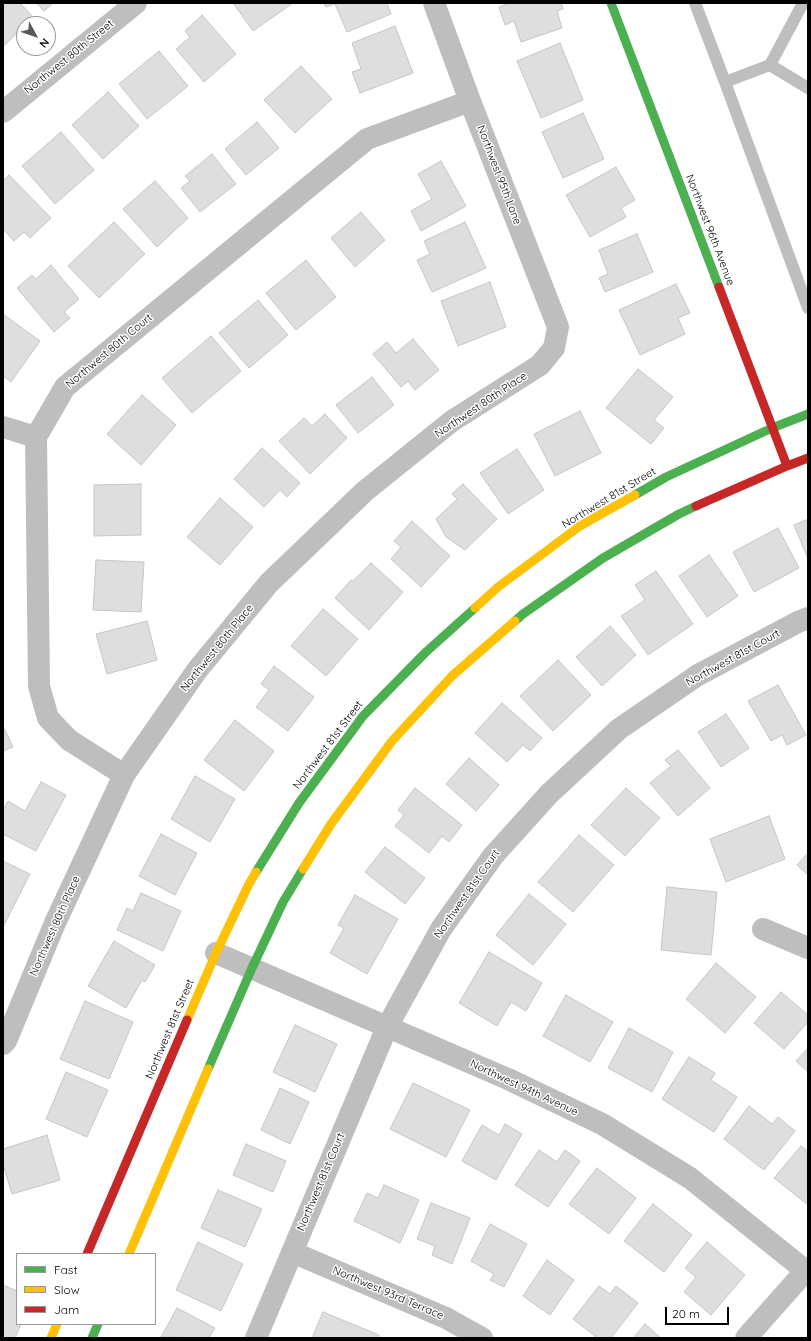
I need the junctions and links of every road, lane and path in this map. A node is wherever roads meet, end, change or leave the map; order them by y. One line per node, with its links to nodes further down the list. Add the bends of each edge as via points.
1 (136, 3): 10 (street, Northwest 80th Street)
2 (434, 3): 9 (street, Northwest 95th Lane)
3 (611, 3): 15 (street, Northwest 96th Avenue)
4 (695, 3): 7 (lane)
5 (803, 3): 6 (lane)
6 (770, 65): 7 (lane); 8 (lane)
7 (725, 82): 11 (lane)
8 (808, 88)
9 (470, 101): 12 (street, Northwest 95th Lane, via 558,327); 16 (street, Northwest 80th Court, via 367,139 65,387)
10 (3, 112)
11 (808, 308)
12 (554, 348): 20 (street, Northwest 80th Place, via 540,365 452,421 365,491 269,584 198,669)
13 (808, 414): 15 (street, Northwest 81st Street)
14 (3, 427): 16 (street)
15 (772, 428): 18 (street, Northwest 96th Avenue); 23 (street, Northwest 81st Street, via 666,477 580,526 498,587 426,652 363,716 299,803 249,884)
16 (36, 437): 20 (street, via 39,686 48,718 69,740)
17 (808, 458): 18 (street)
18 (787, 466): 24 (street, via 679,514 603,558 523,614 452,676 392,741 331,824 283,902)
19 (808, 618): 25 (street, Northwest 81st Court, via 698,675 619,729 550,794 493,856 441,929)
20 (124, 775): 26 (street, Northwest 80th Place)
21 (763, 929): 22 (street)
22 (808, 948)
23 (216, 952): 24 (street, Northwest 94th Avenue); 28 (street, Northwest 81st Street)
24 (252, 968): 25 (street, Northwest 94th Avenue); 29 (street)
25 (387, 1027): 27 (street, Northwest 81st Court); 30 (street, Northwest 94th Avenue, via 508,1079 602,1124 690,1178)
26 (3, 1044)
27 (292, 1252): 35 (street, Northwest 81st Court); 36 (street, Northwest 93rd Terrace, via 446,1318)
28 (87, 1253)
29 (129, 1253)
30 (807, 1269): 37 (street)
31 (57, 1325): 33 (street)
32 (98, 1325): 34 (street)
33 (51, 1338)
34 (92, 1338)
35 (256, 1338)
36 (482, 1338)
37 (746, 1338)

